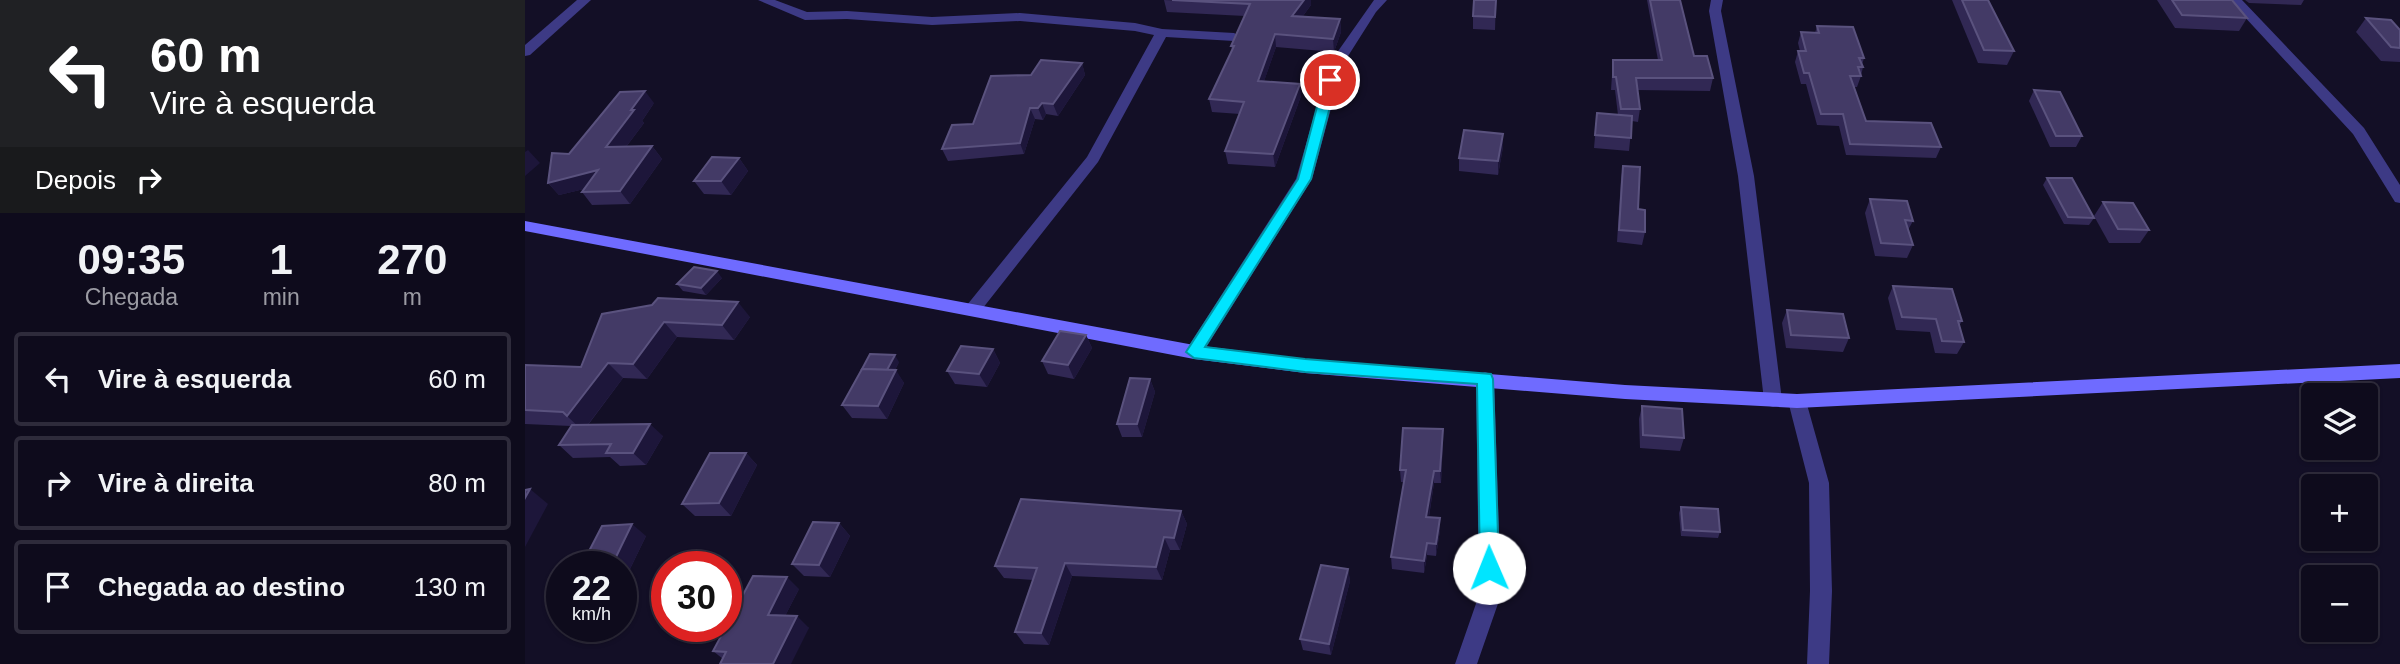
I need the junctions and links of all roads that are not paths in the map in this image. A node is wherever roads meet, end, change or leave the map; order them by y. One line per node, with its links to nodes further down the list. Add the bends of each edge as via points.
1 (585, 0): 8 (street)
2 (764, 0): 6 (street, via 804,16 932,21 1045,18)
3 (1381, 0): 12 (street, via 1336,64 1304,179)
4 (1717, 0): 15 (street, via 1714,11 1746,176)
5 (2235, 0): 9 (street, via 2359,131)
6 (1162, 33): 7 (street); 11 (street, via 1094,159)
7 (1234, 37)
8 (525, 52)
9 (2400, 198)
10 (525, 226): 11 (street)
11 (973, 309): 12 (street)
12 (1194, 352): 14 (street, via 1305,366)
13 (2400, 371): 16 (street)
14 (1485, 379): 15 (street); 17 (street, via 1490,595)
15 (1773, 400): 16 (street)
16 (1797, 401): 18 (street, via 1819,484)
17 (1466, 664)
18 (1818, 664)

